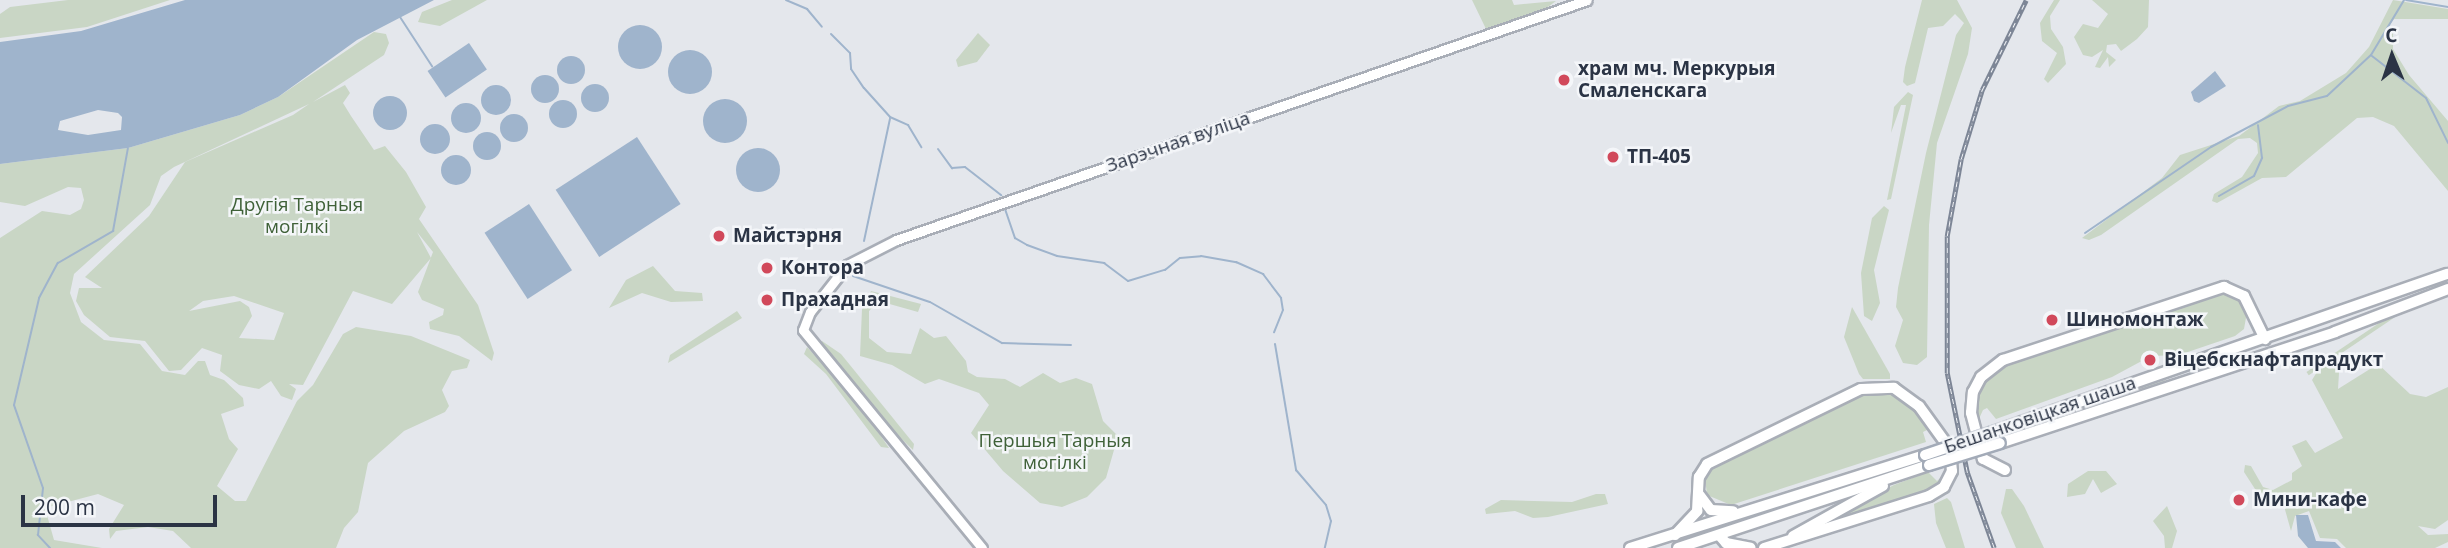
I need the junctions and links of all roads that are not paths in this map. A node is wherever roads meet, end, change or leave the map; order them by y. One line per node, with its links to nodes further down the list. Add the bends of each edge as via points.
1 (1587, 0): 14 (street, Зарэчная вуліца, via 883,244 846,265 803,330)
2 (2448, 274): 4 (main road, Бешанковіцкая шаша)
3 (2448, 289): 5 (main road, Бешанковіцкая шаша, bridge, via 2335,332 2000,443)
4 (2265, 339): 5 (main road, Бешанковіцкая шаша, bridge, via 1996,431); 6 (main road, via 2244,296 2224,287 2003,360 1981,377 1973,392 1971,413 1983,459)
5 (1927, 460): 7 (main road, Бешанковіцкая шаша); 9 (main road, Бешанковіцкая шаша)
6 (2005, 470)
7 (1902, 475): 10 (main road); 12 (main road, Бешанковіцкая шаша)
8 (1698, 493): 9 (main road, via 1711,510); 10 (main road, via 1700,472 1707,464 1861,389 1883,386 1903,392 1919,405 1950,449 1950,478 1930,496); 11 (main road, via 1693,518)
9 (1755, 508): 11 (main road, Бешанковіцкая шаша)
10 (1815, 528): 13 (main road)
11 (1675, 535): 15 (main road, Бешанковіцкая шаша)
12 (1719, 536): 16 (main road, Бешанковіцкая шаша); 17 (main road, via 1726,543)
13 (1767, 547)
14 (982, 548)
15 (1630, 548)
16 (1678, 548)
17 (1751, 548)

